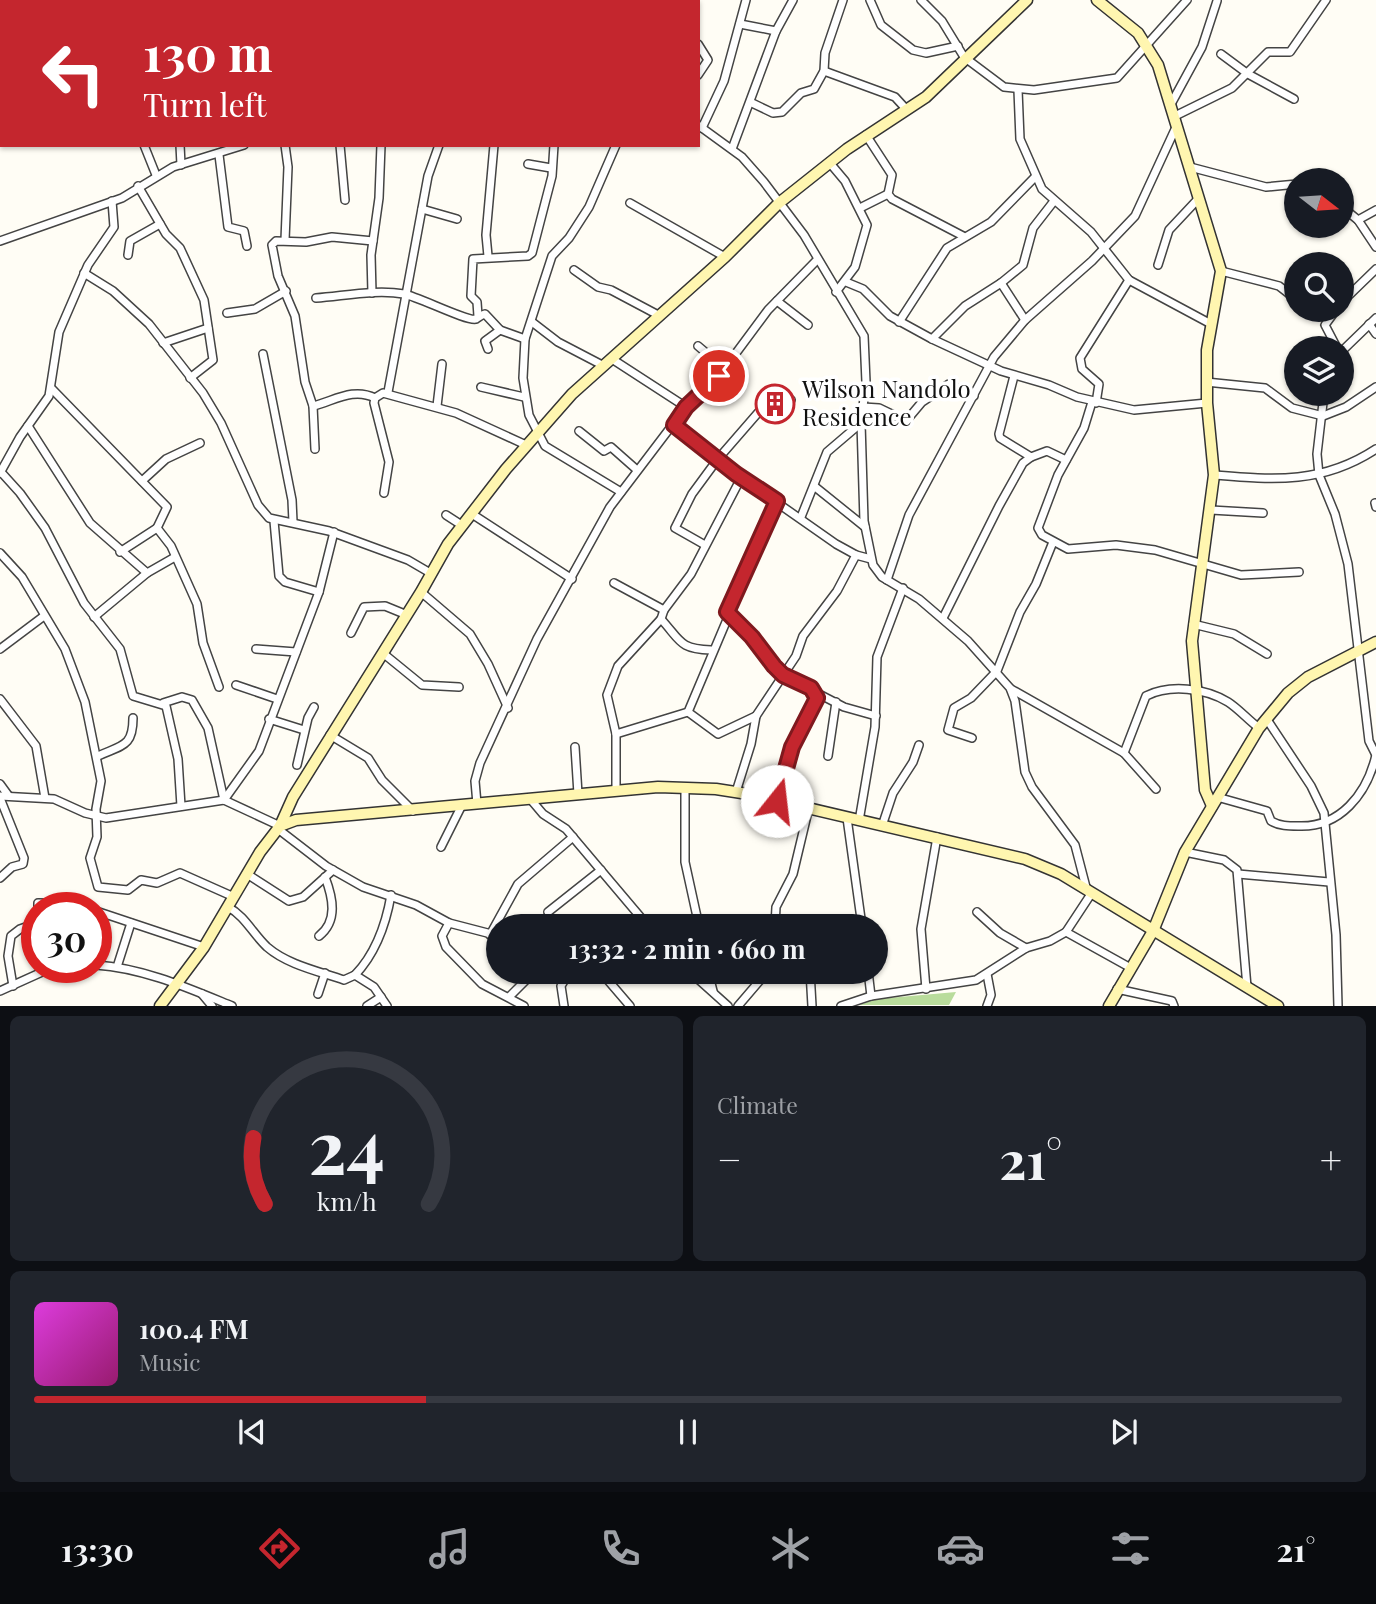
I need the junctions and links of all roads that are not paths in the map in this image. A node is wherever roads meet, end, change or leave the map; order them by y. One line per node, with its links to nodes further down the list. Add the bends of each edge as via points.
1 (746, 0): 11 (street)
2 (793, 0): 12 (street)
3 (843, 0): 18 (street)
4 (870, 0): 14 (street, via 881,25 912,50)
5 (921, 0): 14 (street, via 943,21)
6 (1027, 0): 17 (street)
7 (1097, 0): 13 (street)
8 (1187, 0): 13 (street)
9 (1326, 0): 20 (street, via 1290,52 1268,52)
10 (1217, 1): 24 (street, via 1202,47)
11 (740, 24): 12 (street); 27 (street, via 724,81)
12 (776, 31): 23 (street)
13 (1147, 43): 21 (street, via 1117,78); 24 (street)
14 (958, 46): 17 (street)
15 (700, 47): 19 (street, via 708,60)
16 (1220, 54): 20 (street)
17 (964, 57): 21 (street, via 992,80); 25 (street, via 926,97)
18 (824, 71): 23 (street, via 814,89 800,93 782,113); 25 (street, via 895,97)
19 (700, 72)
20 (1248, 74): 22 (street); 26 (street)
21 (1018, 90): 47 (street, via 1018,128)
22 (1294, 99)
23 (752, 103): 39 (street)
24 (1171, 104): 26 (street)
25 (906, 109): 28 (street)
26 (1176, 120): 45 (street); 70 (street, via 1140,209)
27 (700, 127): 39 (street)
28 (866, 135): 41 (street); 50 (street, via 892,175)
29 (145, 147): 46 (street)
30 (180, 147): 43 (street)
31 (239, 147): 40 (street)
32 (285, 147): 65 (street)
33 (340, 147): 52 (street)
34 (381, 147): 66 (street)
35 (438, 147): 58 (street)
36 (494, 147): 72 (street)
37 (554, 147): 44 (street)
38 (615, 147): 96 (street, via 589,207 552,256)
39 (732, 149): 56 (street)
40 (219, 155): 43 (street); 68 (street, via 228,227 244,231)
41 (829, 162): 56 (street); 57 (street)
42 (528, 164): 44 (street)
43 (181, 165): 46 (street)
44 (551, 167): 72 (street, via 532,253)
45 (1190, 167): 48 (street, via 1266,187); 51 (street)
46 (156, 176): 49 (street)
47 (1035, 177): 54 (street); 64 (street, via 991,222)
48 (1284, 185)
49 (138, 186): 53 (street); 63 (street)
50 (888, 194): 57 (street); 64 (street)
51 (1199, 198): 75 (street, via 1170,230); 78 (street)
52 (345, 200)
53 (112, 201): 67 (street); 79 (street, via 114,227)
54 (1054, 201): 70 (street); 82 (street, via 1033,228 1023,265)
55 (630, 203): 73 (street)
56 (779, 203): 73 (street); 74 (street)
57 (860, 208): 81 (street, via 866,228)
58 (422, 209): 61 (street); 88 (street)
59 (1376, 210): 62 (street)
60 (1354, 216): 62 (street)
61 (457, 219)
62 (1358, 219): 69 (street)
63 (160, 224): 71 (street, via 130,241); 101 (street, via 180,248 204,300)
64 (964, 236): 97 (street, via 939,258)
65 (285, 240): 66 (street); 85 (street, via 276,241 272,248)
66 (373, 240): 87 (street)
67 (0, 241)
68 (247, 246)
69 (1376, 247)
70 (1104, 249): 80 (street); 95 (street)
71 (128, 255)
72 (488, 256): 92 (street, via 473,259 471,296 477,302)
73 (725, 257): 93 (street)
74 (817, 261): 86 (street); 90 (street)
75 (1158, 265)
76 (574, 270): 93 (street, via 598,287)
77 (1376, 270): 83 (street)
78 (1221, 271): 84 (street); 98 (street)
79 (84, 272): 107 (street, via 119,296); 120 (street, via 59,332)
80 (1129, 280): 98 (street); 126 (street, via 1080,358 1083,369 1099,384)
81 (846, 282): 86 (street); 97 (street, via 863,289)
82 (1001, 283): 95 (street); 105 (street, via 965,306)
83 (1354, 288)
84 (1284, 290)
85 (286, 291): 91 (street, via 255,309); 128 (street)
86 (836, 292): 132 (street, via 864,336)
87 (372, 293): 88 (street); 89 (street)
88 (407, 295): 92 (street, via 447,308 458,317 474,320); 121 (street)
89 (316, 298)
90 (777, 301): 100 (street); 114 (street)
91 (227, 313)
92 (478, 316): 102 (street, via 489,316)
93 (660, 316): 111 (street)
94 (1376, 317): 99 (street)
95 (1025, 320): 113 (street)
96 (532, 322): 104 (street); 111 (street, via 558,342)
97 (899, 322): 105 (street)
98 (1211, 324): 117 (street)
99 (1369, 324): 103 (street); 106 (street)
100 (808, 325)
101 (208, 328): 107 (street); 116 (street, via 213,359)
102 (500, 330): 104 (street); 109 (street, via 485,341)
103 (1376, 334)
104 (525, 339): 123 (street)
105 (932, 339): 113 (street)
106 (1354, 339)
107 (163, 343): 116 (street)
108 (698, 346): 114 (street)
109 (488, 349)
110 (263, 354): 162 (street)
111 (608, 362): 131 (street); 138 (street)
112 (442, 364): 129 (street)
113 (989, 366): 115 (street); 122 (street)
114 (724, 368): 131 (street)
115 (1014, 376): 126 (street); 143 (street, via 999,434)
116 (190, 378): 161 (street, via 221,423 258,505)
117 (1206, 382): 127 (street); 133 (street, via 1265,388 1292,408)
118 (481, 387): 123 (street)
119 (1376, 387): 133 (street)
120 (52, 389): 136 (street); 151 (street)
121 (388, 392): 124 (street); 129 (street)
122 (974, 396): 132 (street, via 949,384 922,402 906,421 880,408); 179 (street, via 909,515)
123 (524, 397): 138 (street)
124 (375, 398): 128 (street, via 349,394); 154 (street, via 376,422 389,462)
125 (791, 400): 144 (street, via 777,391)
126 (1094, 402): 127 (street, via 1137,410); 145 (street)
127 (1207, 403): 148 (street)
128 (313, 406): 141 (street)
129 (437, 406): 140 (street)
130 (1323, 406): 133 (street)
131 (686, 407): 135 (street)
132 (863, 407): 134 (street)
133 (1323, 416): 149 (street)
134 (861, 423): 152 (street, via 827,452); 164 (street)
135 (674, 425): 144 (street); 146 (street)
136 (28, 426): 147 (street); 169 (street, via 84,514)
137 (579, 431): 146 (street, via 604,451 611,447)
138 (537, 433): 140 (street); 153 (street, via 549,450)
139 (200, 443): 151 (street, via 166,459)
140 (526, 445): 159 (street)
141 (315, 449)
142 (1375, 451): 149 (street)
143 (1031, 457): 145 (street, via 1047,451); 189 (street, via 999,506)
144 (717, 460): 150 (street); 168 (street, via 675,528)
145 (1066, 460): 167 (street, via 1038,528)
146 (637, 470): 153 (street)
147 (0, 473): 188 (street, via 45,528)
148 (1214, 475): 149 (street, via 1269,479); 156 (street)
149 (1320, 475): 197 (street, via 1348,564)
150 (741, 478): 155 (street); 168 (street)
151 (142, 481): 165 (street, via 167,507)
152 (814, 486): 160 (street); 164 (street)
153 (621, 492): 178 (street)
154 (384, 493)
155 (777, 501): 160 (street); 185 (street)
156 (1211, 510): 157 (street); 174 (street)
157 (1263, 513)
158 (446, 514): 163 (street)
159 (472, 514): 163 (street); 178 (street)
160 (801, 517): 171 (street)
161 (274, 521): 162 (street); 182 (street, via 279,576)
162 (293, 522): 166 (street)
163 (463, 526): 177 (street)
164 (865, 527): 173 (street)
165 (158, 528): 169 (street); 172 (street)
166 (334, 532): 177 (street); 182 (street)
167 (1054, 542): 174 (street, via 1073,549 1142,548); 201 (street)
168 (705, 545): 184 (street, via 691,574)
169 (120, 552): 176 (street)
170 (0, 553): 187 (street, via 22,577)
171 (856, 555): 173 (street); 202 (street)
172 (175, 557): 176 (street); 204 (street, via 197,604)
173 (871, 559): 179 (street)
174 (1201, 563): 175 (street, via 1241,575); 191 (street)
175 (1299, 572)
176 (147, 573): 188 (street)
177 (432, 574): 183 (street)
178 (572, 579): 214 (street, via 533,648)
179 (887, 580): 181 (street)
180 (614, 583): 184 (street)
181 (903, 588): 189 (street); 217 (street, via 877,657)
182 (318, 592): 198 (street)
183 (421, 592): 186 (street); 214 (street, via 470,634)
184 (664, 610): 190 (street)
185 (727, 612): 196 (street); 202 (street)
186 (407, 615): 192 (street, via 386,606 364,607); 199 (street)
187 (44, 616): 194 (street); 229 (street, via 78,679)
188 (94, 617): 212 (street, via 120,649 133,696)
189 (943, 618): 201 (street)
190 (661, 619): 196 (street, via 681,644); 223 (street, via 618,666 609,687 607,703)
191 (1193, 624): 200 (street, via 1234,634); 208 (street)
192 (351, 634)
193 (1376, 642): 197 (street)
194 (0, 649)
195 (256, 649): 198 (street)
196 (711, 650): 215 (street)
197 (1358, 650): 219 (street, via 1308,677); 230 (street, via 1368,741)
198 (296, 652): 210 (street)
199 (384, 654): 205 (street, via 422,685); 224 (street)
200 (1267, 654)
201 (997, 671): 206 (street); 225 (street, via 971,698 954,708 948,723 953,734)
202 (783, 675): 207 (street); 216 (street)
203 (236, 685): 210 (street)
204 (219, 687)
205 (459, 688)
206 (1010, 688): 228 (street); 268 (street, via 1025,772 1075,845)
207 (815, 692): 211 (street); 243 (street, via 815,704 792,747)
208 (1196, 693): 221 (street, via 1229,703); 228 (street, via 1171,688 1146,696); 244 (street, via 1205,790)
209 (0, 699): 240 (street, via 36,747)
210 (277, 699): 220 (street)
211 (836, 701): 217 (street); 231 (street)
212 (163, 703): 241 (street, via 182,696 192,700 208,728); 247 (street, via 178,760)
213 (314, 707): 222 (street)
214 (508, 708): 245 (street, via 477,775)
215 (688, 712): 216 (street, via 718,734); 223 (street)
216 (756, 716): 237 (street)
217 (876, 716): 252 (street)
218 (133, 718): 229 (street, via 132,738)
219 (1266, 718): 221 (street); 253 (street, via 1318,797)
220 (269, 719): 222 (street); 241 (street, via 256,758)
221 (1259, 728): 244 (street)
222 (304, 730): 232 (street)
223 (616, 734): 235 (street)
224 (330, 735): 249 (street, via 368,758 382,780); 255 (street)
225 (972, 738)
226 (919, 745): 254 (street)
227 (575, 747): 238 (street)
228 (1124, 753): 236 (street)
229 (98, 755): 250 (street, via 101,781)
230 (1376, 755): 253 (street, via 1345,813)
231 (828, 756)
232 (297, 765)
233 (0, 784): 239 (street)
234 (685, 788): 235 (street); 237 (street); 276 (street, via 685,862)
235 (616, 789): 238 (street)
236 (1156, 789)
237 (736, 792): 243 (street)
238 (578, 794): 242 (street)
239 (3, 796): 240 (street); 260 (street, via 24,858 23,863)
240 (45, 798): 250 (street)
241 (224, 800): 247 (street); 255 (street)
242 (532, 801): 245 (street); 256 (street)
243 (777, 801): 248 (street)
244 (1214, 802): 253 (street, via 1267,811 1271,821 1281,825); 259 (street)
245 (477, 804): 246 (street)
246 (462, 805): 249 (street); 258 (street)
247 (181, 806): 250 (street)
248 (809, 807): 251 (street); 277 (street, via 793,874)
249 (413, 811): 255 (street, via 296,820)
250 (96, 816): 270 (street, via 97,837 90,858 94,879 102,889 128,890 141,880 157,883 180,873)
251 (847, 818): 252 (street); 278 (street)
252 (859, 821): 254 (street)
253 (1325, 824): 267 (street)
254 (882, 826): 257 (street)
255 (279, 828): 261 (street); 263 (street)
256 (573, 837): 262 (street); 274 (street, via 518,884)
257 (937, 837): 268 (street, via 1025,859); 307 (street, via 921,929)
258 (441, 847)
259 (1185, 852): 264 (street, via 1224,860); 283 (street)
260 (3, 869): 266 (street)
261 (333, 870): 265 (street); 269 (street, via 363,887)
262 (601, 870): 272 (street); 275 (street)
263 (247, 874): 265 (street, via 289,901 303,897); 270 (street)
264 (1237, 874): 267 (street); 306 (street)
265 (325, 877): 286 (street, via 333,914 332,923)
266 (0, 878)
267 (1329, 882): 332 (street)
268 (1089, 892): 283 (street); 284 (street)
269 (391, 895): 280 (street); 294 (street, via 386,923 370,949 368,962)
270 (234, 897): 271 (street)
271 (228, 907): 287 (street); 292 (street, via 268,947 292,962)
272 (548, 912)
273 (977, 912): 288 (street, via 1000,933)
274 (502, 914)
275 (635, 914)
276 (695, 914)
277 (776, 914)
278 (860, 914)
279 (112, 916): 281 (street)
280 (449, 922): 285 (street); 314 (street, via 442,936 446,947 482,984)
281 (131, 923): 287 (street); 290 (street)
282 (21, 929): 305 (street, via 11,936 8,956)
283 (1153, 930): 291 (street); 306 (street)
284 (1066, 932): 288 (street); 291 (street)
285 (486, 934)
286 (319, 936)
287 (204, 947): 296 (street)
288 (1026, 947): 293 (street)
289 (112, 967): 290 (street)
290 (117, 967): 296 (street)
291 (1129, 967): 308 (street)
292 (325, 973): 294 (street, via 344,980); 312 (street)
293 (987, 974): 307 (street, via 976,981); 328 (street, via 991,995)
294 (355, 975): 315 (street, via 374,987)
295 (21, 982): 305 (street)
296 (178, 984): 311 (street); 317 (street)
297 (522, 984): 314 (street)
298 (562, 984): 323 (street)
299 (610, 984): 316 (street)
300 (704, 984): 310 (street)
301 (711, 984): 310 (street)
302 (757, 984): 325 (street)
303 (811, 984): 326 (street)
304 (870, 984): 313 (street)
305 (13, 986): 309 (street)
306 (1247, 987): 331 (street)
307 (926, 989): 313 (street)
308 (1117, 989): 329 (street); 330 (street, via 1172,1001)
309 (0, 991)
310 (713, 992): 324 (street)
311 (202, 993): 318 (street); 319 (street)
312 (318, 995)
313 (871, 996): 327 (street)
314 (509, 997): 322 (street)
315 (381, 998): 320 (street); 321 (street)
316 (625, 1004)
317 (160, 1006)
318 (212, 1006)
319 (232, 1006)
320 (367, 1006)
321 (387, 1006)
322 (524, 1006)
323 (564, 1006)
324 (728, 1006)
325 (738, 1006)
326 (812, 1006)
327 (841, 1006)
328 (987, 1006)
329 (1109, 1006)
330 (1174, 1006)
331 (1278, 1006)
332 (1338, 1006)

